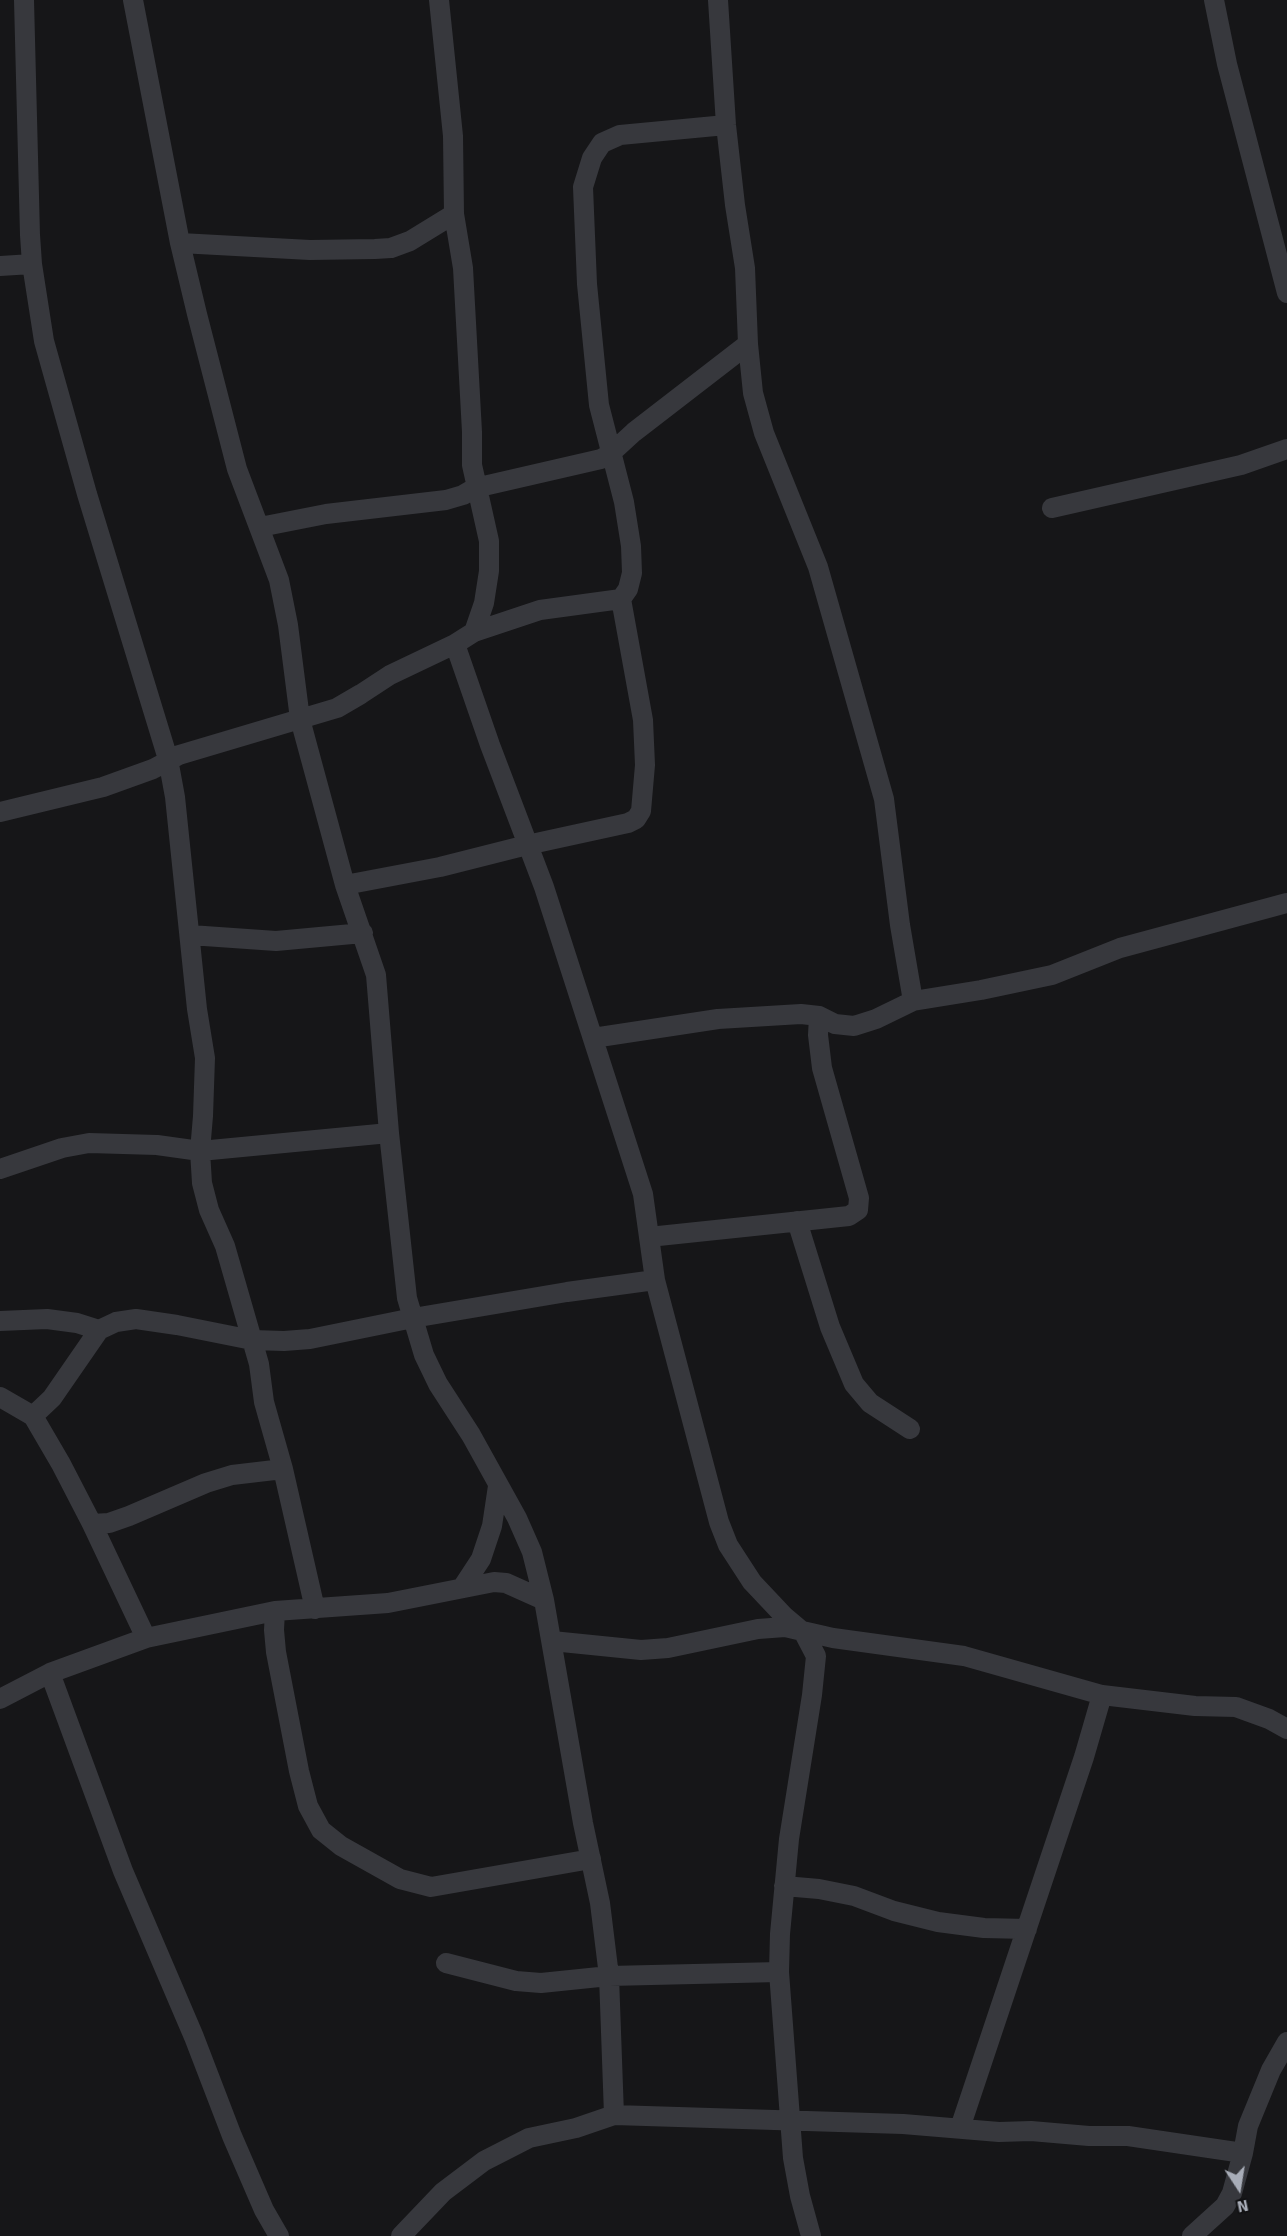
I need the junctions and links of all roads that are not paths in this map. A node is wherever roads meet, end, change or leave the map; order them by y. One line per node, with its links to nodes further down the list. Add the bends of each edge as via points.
1 (24, 0): 9 (street)
2 (133, 0): 8 (street)
3 (439, 0): 7 (street, via 453,136)
4 (718, 0): 6 (street)
5 (1214, 0): 11 (street)
6 (726, 125): 12 (street, via 745,268); 14 (street, via 620,135 602,143 591,158 583,187 587,284 599,405)
7 (454, 214): 8 (street, via 391,248 310,250); 15 (street, via 463,268)
8 (180, 243): 17 (street, via 237,469)
9 (32, 264): 10 (street); 22 (street, via 44,341)
10 (0, 266)
11 (1287, 293)
12 (748, 344): 14 (street); 29 (street, via 758,413 818,567 884,799)
13 (1287, 449): 16 (street, via 1242,465)
14 (610, 454): 15 (street); 18 (street, via 631,546 632,573)
15 (476, 488): 17 (street, via 446,500 327,514); 19 (street, via 487,525 489,556 484,603)
16 (1052, 508)
17 (260, 527): 21 (street, via 281,591)
18 (621, 599): 19 (street, via 540,610); 24 (street, via 644,720 641,811 628,823)
19 (474, 632): 20 (street)
20 (455, 644): 21 (street, via 390,675 337,708); 24 (street)
21 (300, 719): 22 (street); 25 (street)
22 (168, 759): 23 (street, via 133,777 68,796); 28 (street)
23 (1, 806)
24 (527, 845): 25 (street); 31 (street)
25 (345, 885): 27 (street)
26 (1287, 903): 29 (street, via 1120,948 1052,975)
27 (363, 933): 28 (street, via 276,941); 32 (street, via 376,975)
28 (190, 935): 33 (street, via 205,1058)
29 (913, 1001): 30 (street, via 854,1026 835,1024)
30 (819, 1016): 31 (street, via 718,1019); 35 (street, via 822,1068 859,1198 858,1210 849,1216)
31 (593, 1038): 36 (street, via 643,1194)
32 (389, 1133): 33 (street); 38 (street)
33 (200, 1151): 34 (street, via 89,1143); 41 (street, via 204,1197 225,1246)
34 (0, 1169)
35 (797, 1221): 36 (street); 44 (street, via 830,1327 854,1384 870,1403)
36 (649, 1237): 37 (street)
37 (655, 1280): 38 (street); 52 (street, via 728,1545 758,1590)
38 (412, 1318): 41 (street, via 310,1339); 46 (street, via 438,1384 471,1434)
39 (0, 1322): 40 (street, via 47,1319)
40 (99, 1330): 41 (street, via 136,1319); 43 (street, via 52,1398)
41 (252, 1340): 45 (street, via 264,1402)
42 (0, 1397): 43 (street)
43 (33, 1416): 47 (street)
44 (910, 1429)
45 (284, 1469): 47 (street, via 232,1475 129,1516); 50 (street)
46 (498, 1486): 48 (street, via 492,1526 481,1559); 49 (street, via 532,1552)
47 (92, 1524): 53 (street)
48 (462, 1588): 49 (street, via 506,1583); 50 (street, via 388,1603)
49 (544, 1600): 54 (street)
50 (315, 1609): 51 (street)
51 (275, 1611): 53 (street); 59 (street, via 276,1652 298,1771 308,1806 321,1830 341,1846 400,1879 431,1887)
52 (804, 1633): 54 (street, via 772,1627 641,1650); 56 (street, via 964,1656); 60 (street, via 816,1664)
53 (147, 1638): 55 (street)
54 (552, 1641): 59 (street)
55 (50, 1673): 57 (street); 72 (street, via 123,1872 232,2136)
56 (1102, 1695): 58 (street, via 1236,1707); 61 (street)
57 (0, 1699)
58 (1287, 1729)
59 (591, 1859): 64 (street)
60 (784, 1886): 61 (street, via 854,1896 938,1922); 63 (street)
61 (1027, 1929): 69 (street)
62 (447, 1963): 64 (street, via 533,1982)
63 (779, 1972): 64 (street); 67 (street)
64 (609, 1976): 66 (street)
65 (1287, 2042): 68 (street)
66 (614, 2115): 67 (street); 73 (street, via 529,2138 484,2161 443,2192)
67 (790, 2122): 69 (street); 74 (street, via 800,2196)
68 (1248, 2126): 70 (street); 71 (street)
69 (960, 2128): 70 (street, via 1128,2136)
70 (1216, 2149): 71 (street)
71 (1243, 2153): 75 (street, via 1225,2206)
72 (279, 2236)
73 (401, 2236)
74 (811, 2236)
75 (1192, 2236)

